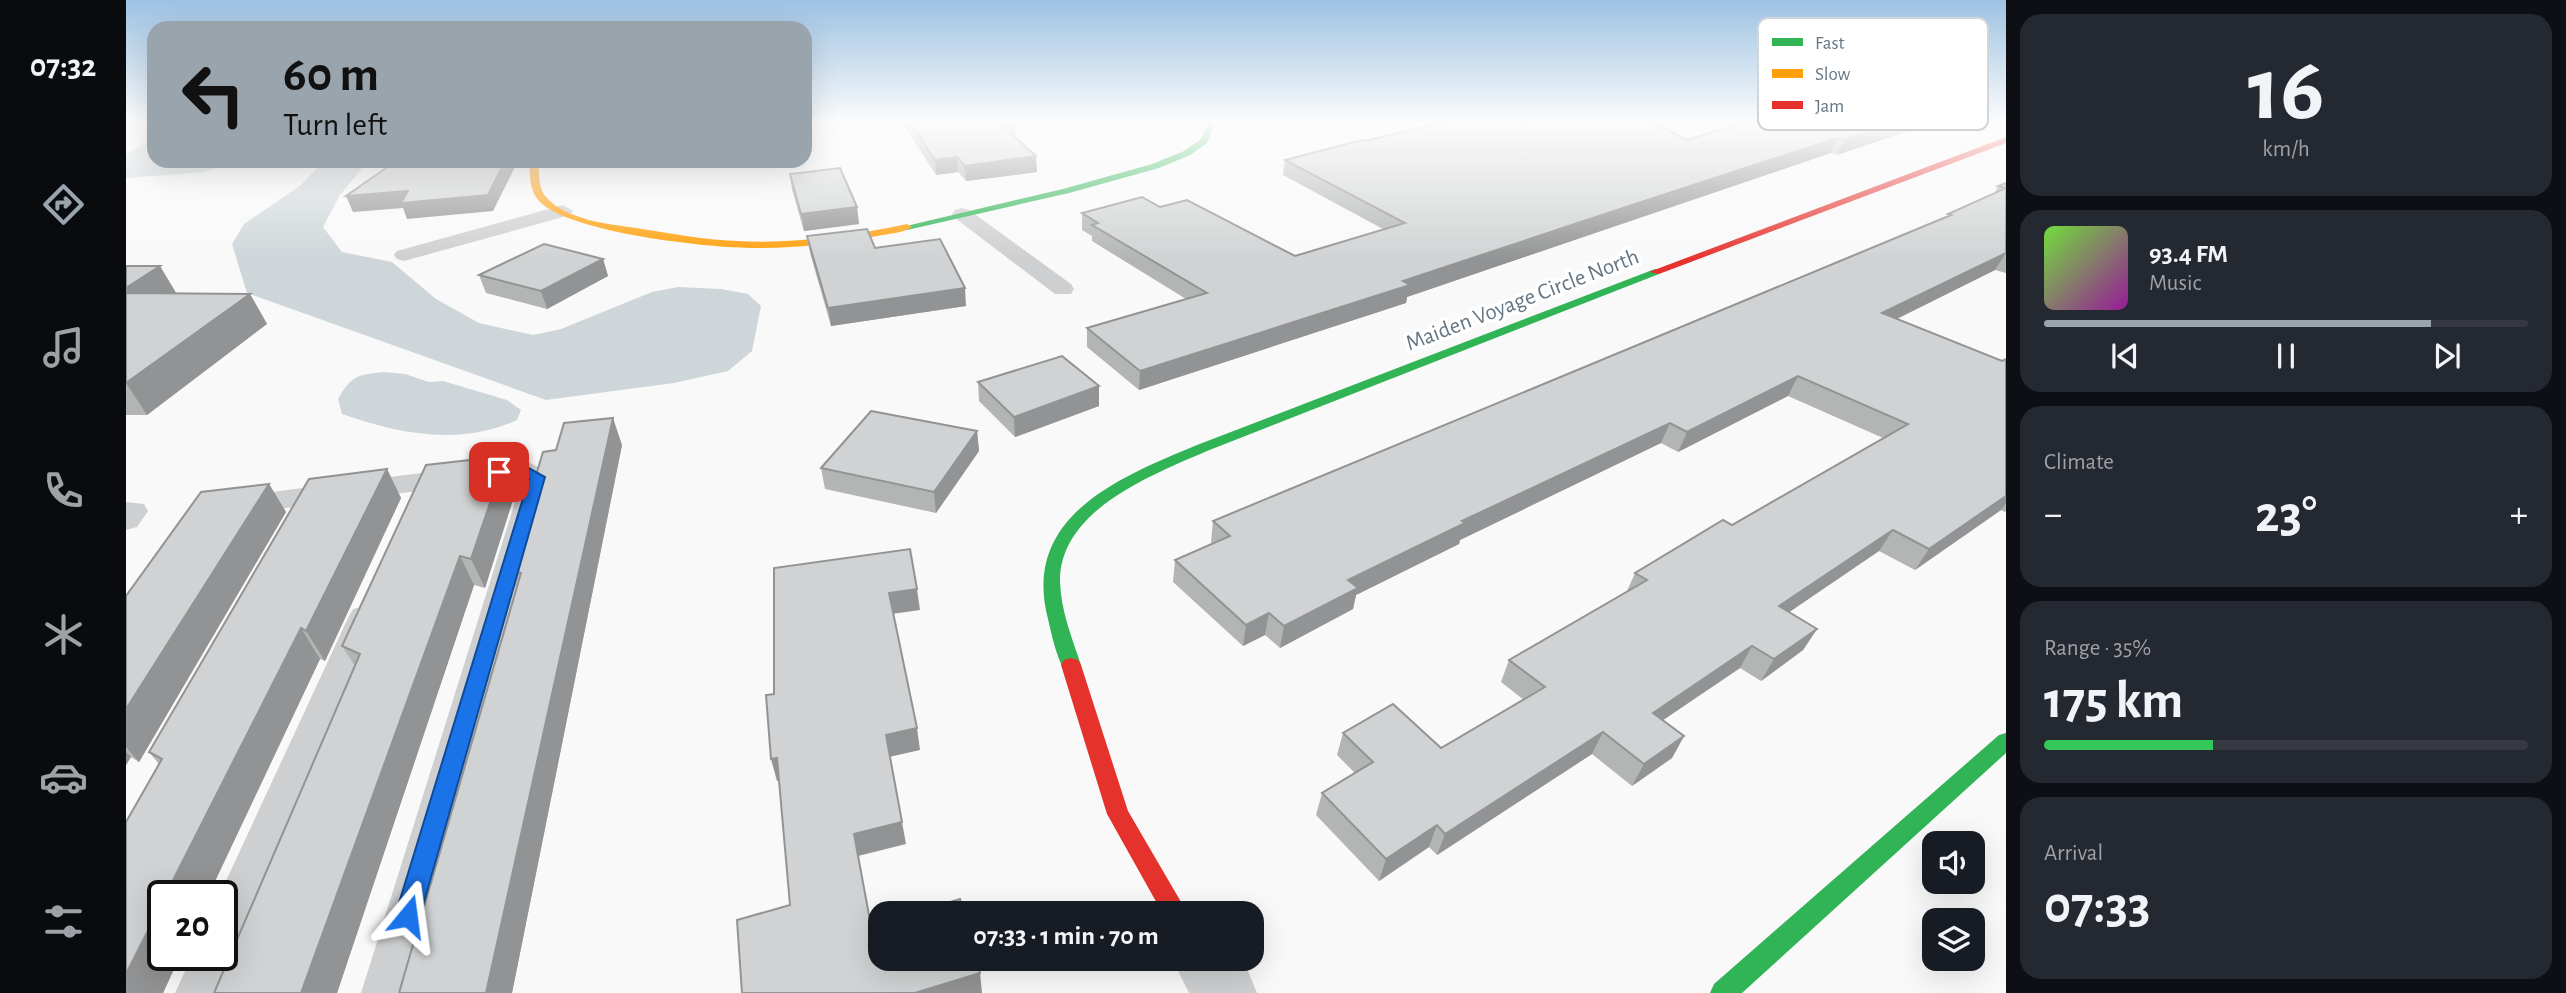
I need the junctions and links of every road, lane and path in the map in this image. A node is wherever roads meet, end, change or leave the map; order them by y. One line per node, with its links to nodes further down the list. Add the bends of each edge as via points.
1 (1153, 167): 5 (street)
2 (1936, 167): 17 (street, Maiden Voyage Circle North, via 1429,357 1152,469 1094,505 1069,529 1051,564 1051,601 1118,814)
3 (534, 168): 4 (street, via 535,185 544,201)
4 (563, 211): 5 (street, via 610,227 669,238 752,245 836,240); 6 (lane)
5 (962, 214): 7 (lane)
6 (404, 255)
7 (1063, 289)
8 (426, 481): 9 (lane); 13 (lane); 22 (lane, via 523,469 537,477)
9 (314, 496): 10 (lane); 14 (lane)
10 (209, 509)
11 (126, 512): 12 (lane, via 133,511)
12 (126, 520)
13 (409, 520)
14 (294, 531)
15 (380, 584): 18 (lane)
16 (2006, 741): 24 (street)
17 (1168, 901)
18 (238, 905)
19 (209, 971): 21 (lane)
20 (1210, 971): 23 (street)
21 (199, 993)
22 (385, 993)
23 (1226, 993)
24 (1723, 993)

